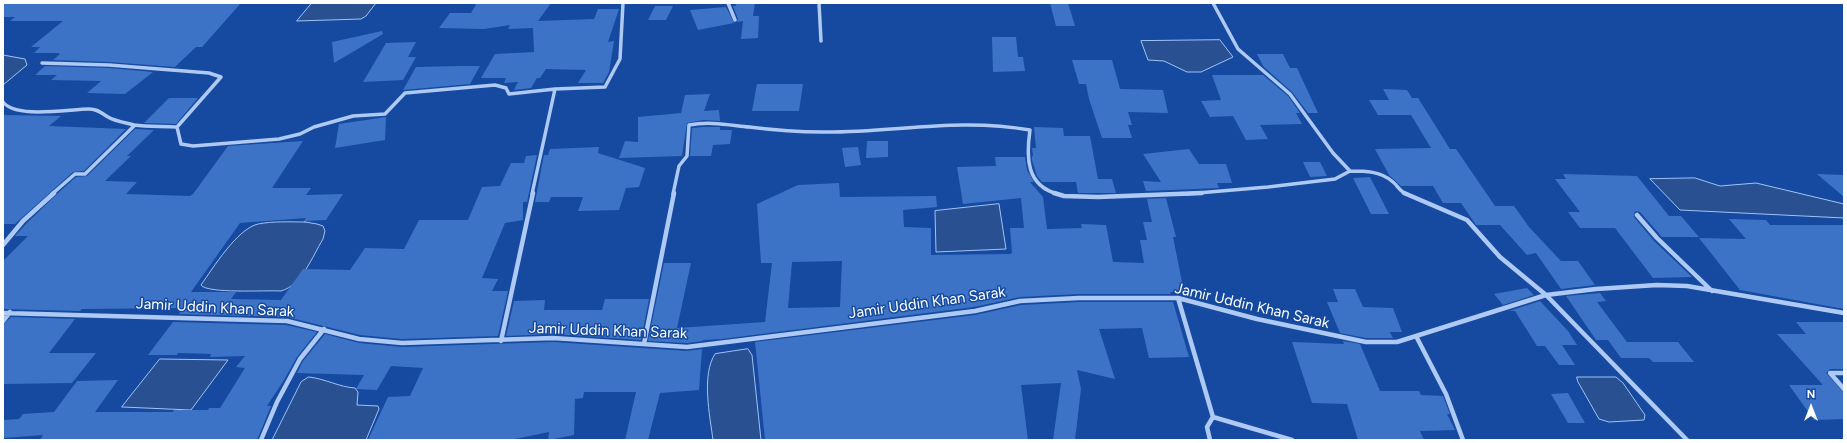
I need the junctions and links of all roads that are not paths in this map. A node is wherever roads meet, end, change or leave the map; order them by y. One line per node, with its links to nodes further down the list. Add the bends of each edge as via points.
1 (623, 3): 8 (street, via 620,59 605,87)
2 (728, 3): 5 (street)
3 (819, 3): 6 (street)
4 (1213, 3): 12 (street, via 1238,50 1290,94 1333,153)
5 (735, 20)
6 (820, 41)
7 (42, 63): 11 (street, via 109,65 218,74 221,77)
8 (555, 89): 11 (street, via 509,94 506,88 495,85 404,93 385,114 353,116 279,139 193,146 182,144); 24 (street)
9 (3, 102): 10 (street, via 6,106 22,111 91,109)
10 (135, 125): 11 (street); 14 (street, via 85,174 75,174 23,221)
11 (177, 127)
12 (1350, 171): 16 (street, via 1369,171 1387,176 1401,192 1467,220 1500,258); 25 (street, via 1335,178 1222,191 1154,196 1064,196 1053,194 1033,180 1029,170 1027,146 1030,130 1021,128 963,125 814,132 703,122 689,125 687,156 679,166)
13 (1637, 216): 15 (street)
14 (3, 245)
15 (1713, 292): 16 (street, Jamir Uddin Khan Sarak, via 1687,286 1657,285 1596,289); 19 (street, Jamir Uddin Khan Sarak)
16 (1546, 296): 23 (street, Jamir Uddin Khan Sarak); 33 (street)
17 (1178, 298): 23 (street, Jamir Uddin Khan Sarak, via 1258,319 1366,342 1397,342); 25 (street, Jamir Uddin Khan Sarak, via 1079,298 1020,302 975,311 687,347); 28 (street)
18 (10, 312): 20 (street, Jamir Uddin Khan Sarak); 21 (street); 22 (street, Jamir Uddin Khan Sarak, via 287,321)
19 (1844, 312)
20 (3, 313)
21 (3, 321)
22 (324, 329): 24 (street, Jamir Uddin Khan Sarak, via 359,339 402,343); 29 (street, via 300,359 277,402)
23 (1416, 336): 32 (street, via 1446,394)
24 (501, 341): 25 (street, Jamir Uddin Khan Sarak, via 553,338)
25 (644, 344)
26 (1844, 373): 27 (street, via 1830,373)
27 (1844, 389)
28 (1212, 417): 30 (street, via 1207,427); 31 (street)
29 (261, 440)
30 (1210, 440)
31 (1292, 440)
32 (1464, 440)
33 (1687, 440)

